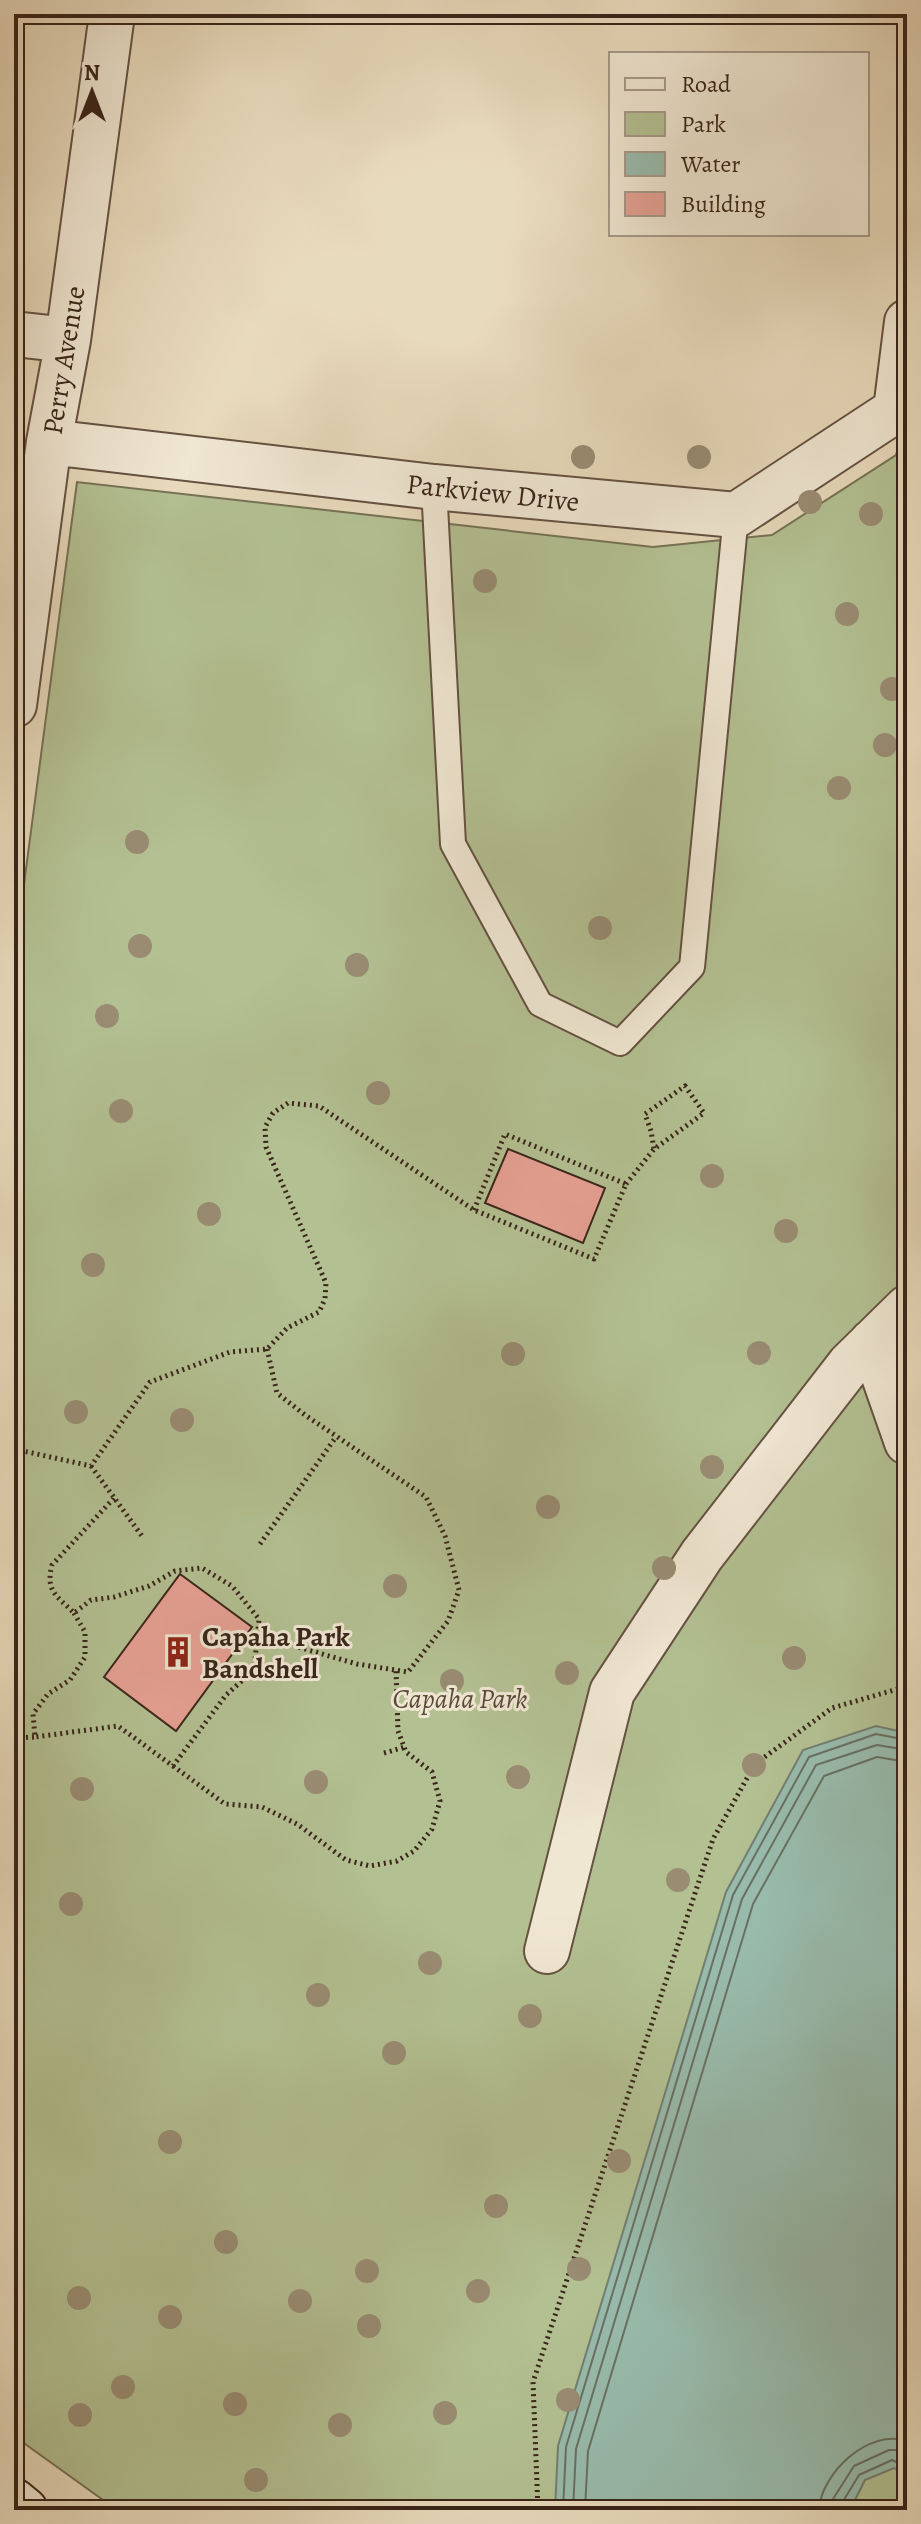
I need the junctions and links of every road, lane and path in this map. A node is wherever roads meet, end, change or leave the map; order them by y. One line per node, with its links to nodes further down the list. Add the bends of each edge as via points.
1 (112, 14): 4 (street, Perry Avenue)
2 (907, 322): 5 (street)
3 (14, 334): 4 (street)
4 (68, 340): 6 (street, Perry Avenue)
5 (901, 410): 8 (street)
6 (49, 442): 7 (street, Parkview Drive); 9 (street, Perry Avenue)
7 (434, 487): 8 (street, Parkview Drive); 8 (lane, via 453,844 540,1004 620,1043 692,967)
8 (736, 515)
9 (14, 705)
10 (654, 1149): 10 (path, via 704,1113 685,1086 645,1114); 11 (path)
11 (626, 1184): 12 (path, via 594,1259); 12 (path, via 505,1134)
12 (474, 1210): 15 (path, via 319,1106 288,1103 273,1113 265,1127 266,1147 326,1283 319,1312 287,1328)
13 (907, 1308): 14 (street)
14 (872, 1342): 17 (street); 32 (street, via 702,1555 612,1692)
15 (267, 1349): 16 (path, via 277,1393); 19 (path, via 230,1352 150,1382)
16 (336, 1437): 22 (path); 25 (path, via 426,1497 445,1536 459,1590 448,1621 408,1672)
17 (907, 1442)
18 (14, 1449): 19 (path)
19 (91, 1466): 20 (path)
20 (114, 1498): 21 (path); 23 (path, via 52,1565 52,1590)
21 (142, 1536)
22 (260, 1544)
23 (74, 1613): 27 (path, via 85,1632 85,1657 70,1680 48,1694 33,1714); 31 (path, via 91,1600 149,1586 175,1571 202,1568 232,1586 259,1619 254,1670 226,1695)
24 (298, 1647): 25 (path)
25 (396, 1670): 29 (path, via 398,1731)
26 (907, 1689): 35 (path, via 832,1708 755,1764 713,1839 533,2382)
27 (35, 1737): 28 (path); 31 (path, via 118,1726)
28 (14, 1738)
29 (405, 1747): 30 (path); 31 (path, via 432,1772 440,1801 432,1829 414,1851 370,1866 346,1860 297,1824 262,1807 225,1804)
30 (384, 1753)
31 (173, 1766)
32 (547, 1951)
33 (14, 2501): 34 (street)
34 (25, 2510)
35 (538, 2510)

